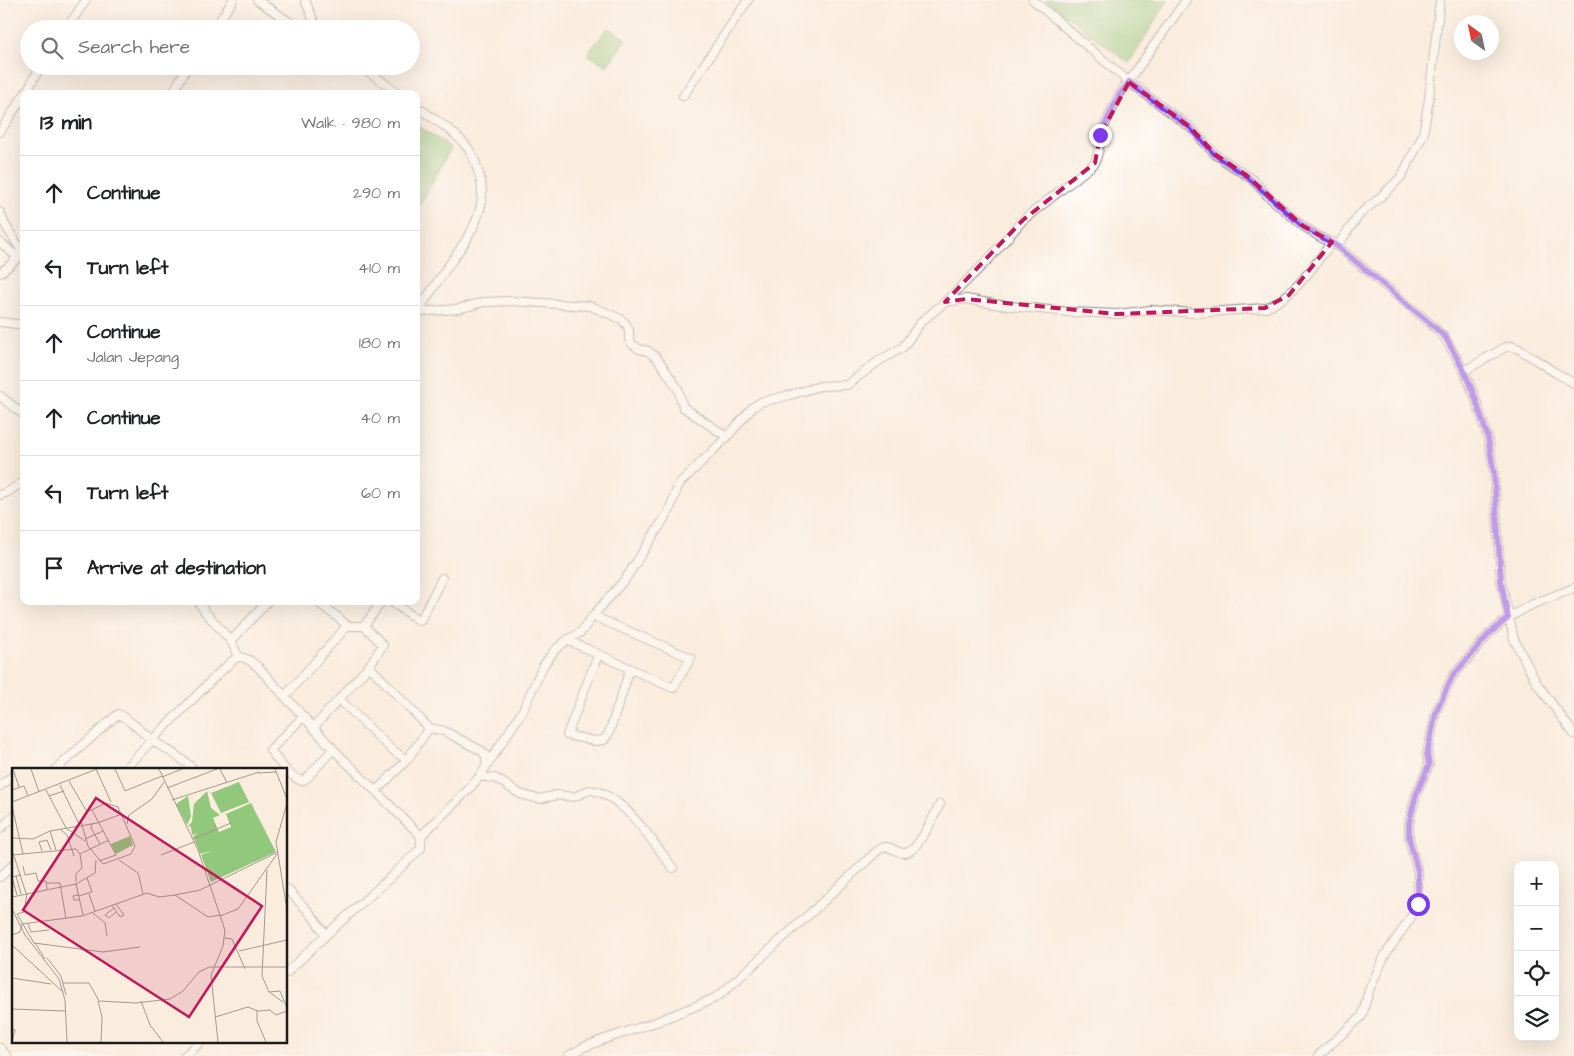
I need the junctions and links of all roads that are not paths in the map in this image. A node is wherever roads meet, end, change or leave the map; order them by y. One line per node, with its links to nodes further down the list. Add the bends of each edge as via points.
1 (86, 0): 9 (street)
2 (233, 0): 10 (street)
3 (257, 0): 11 (street)
4 (305, 0): 12 (street)
5 (748, 0): 20 (street)
6 (1033, 0): 16 (street)
7 (1186, 0): 16 (street)
8 (1440, 0): 26 (street, via 1422,135 1401,177 1360,214)
9 (72, 20)
10 (220, 20)
11 (287, 20)
12 (313, 20)
13 (36, 75): 17 (street)
14 (183, 75): 18 (street)
15 (373, 75): 19 (street)
16 (1129, 82): 26 (street, via 1190,127 1216,155 1246,175 1303,226); 31 (street, via 1119,95 1100,135 1095,164 1023,220)
17 (27, 90)
18 (174, 90)
19 (394, 90)
20 (684, 96)
21 (20, 101): 23 (street)
22 (420, 109): 32 (street, via 466,145 481,178 483,195 477,220 462,248)
23 (0, 131)
24 (0, 212): 27 (street)
25 (0, 242): 28 (street)
26 (1335, 244): 31 (street, via 1288,295 1265,308 1195,313 1151,310 1118,314 1069,312 966,299); 36 (street, via 1446,338)
27 (20, 251)
28 (20, 254)
29 (20, 257): 30 (street)
30 (0, 273)
31 (945, 302): 40 (street, via 921,322 902,347 847,385 820,386 761,402 752,408)
32 (420, 309)
33 (420, 313): 40 (street, via 510,301 590,306 608,313 626,324 632,344 657,358 678,389 683,407)
34 (0, 322): 35 (street)
35 (20, 324)
36 (1464, 371): 37 (street, via 1511,346); 51 (street, via 1488,438 1494,473 1501,581)
37 (1574, 384)
38 (0, 396): 39 (street)
39 (20, 412)
40 (728, 438): 50 (street, via 679,484 669,511 626,578)
41 (20, 484): 42 (street)
42 (0, 495)
43 (442, 578): 49 (street, via 420,621)
44 (1574, 588): 51 (street)
45 (201, 605): 54 (street)
46 (264, 605): 54 (street)
47 (321, 605): 52 (street)
48 (379, 605): 53 (street)
49 (396, 605)
50 (593, 616): 55 (street, via 581,632); 59 (street, via 691,658 673,688)
51 (1508, 618): 65 (street, via 1514,639 1536,682); 94 (street, via 1489,634 1452,677 1436,712 1427,754 1429,765 1416,795 1409,823 1409,838 1418,872 1418,904 1384,955 1362,1016)
52 (347, 626): 53 (street); 60 (street)
53 (364, 626): 58 (street, via 383,645)
54 (231, 640): 57 (street)
55 (568, 640): 56 (street); 69 (street, via 543,666 522,712)
56 (598, 654): 59 (street); 59 (street, via 567,735 604,740)
57 (238, 656): 60 (street, via 257,666); 66 (street)
58 (368, 666): 61 (street); 64 (street)
59 (630, 669)
60 (284, 696): 62 (street)
61 (339, 699): 63 (street); 68 (street)
62 (303, 717): 63 (street); 73 (street, via 270,750)
63 (313, 728): 67 (street)
64 (429, 728): 68 (street); 69 (street, via 444,731 482,751)
65 (1574, 734)
66 (152, 740): 70 (street, via 128,718 118,714); 71 (street); 72 (street)
67 (333, 749): 74 (street, via 302,781); 78 (street)
68 (407, 760): 78 (street)
69 (486, 764): 75 (street)
70 (56, 768)
71 (130, 768)
72 (192, 768)
73 (285, 768)
74 (288, 771)
75 (480, 776): 82 (street); 84 (street, via 497,779 520,794 539,799 557,795 574,797 589,790 605,795 626,809)
76 (12, 777): 77 (street)
77 (0, 786)
78 (376, 791): 82 (street)
79 (940, 804): 93 (street, via 911,851 904,853 887,846 877,851 721,994)
80 (12, 818): 81 (street)
81 (0, 829)
82 (422, 836): 87 (street, via 421,848)
83 (12, 866): 85 (street)
84 (673, 868)
85 (0, 877)
86 (288, 890): 87 (street)
87 (326, 935): 88 (street)
88 (288, 971)
89 (199, 1044): 92 (street)
90 (0, 1048): 91 (street)
91 (7, 1056)
92 (184, 1056)
93 (568, 1056)
94 (1318, 1056)

